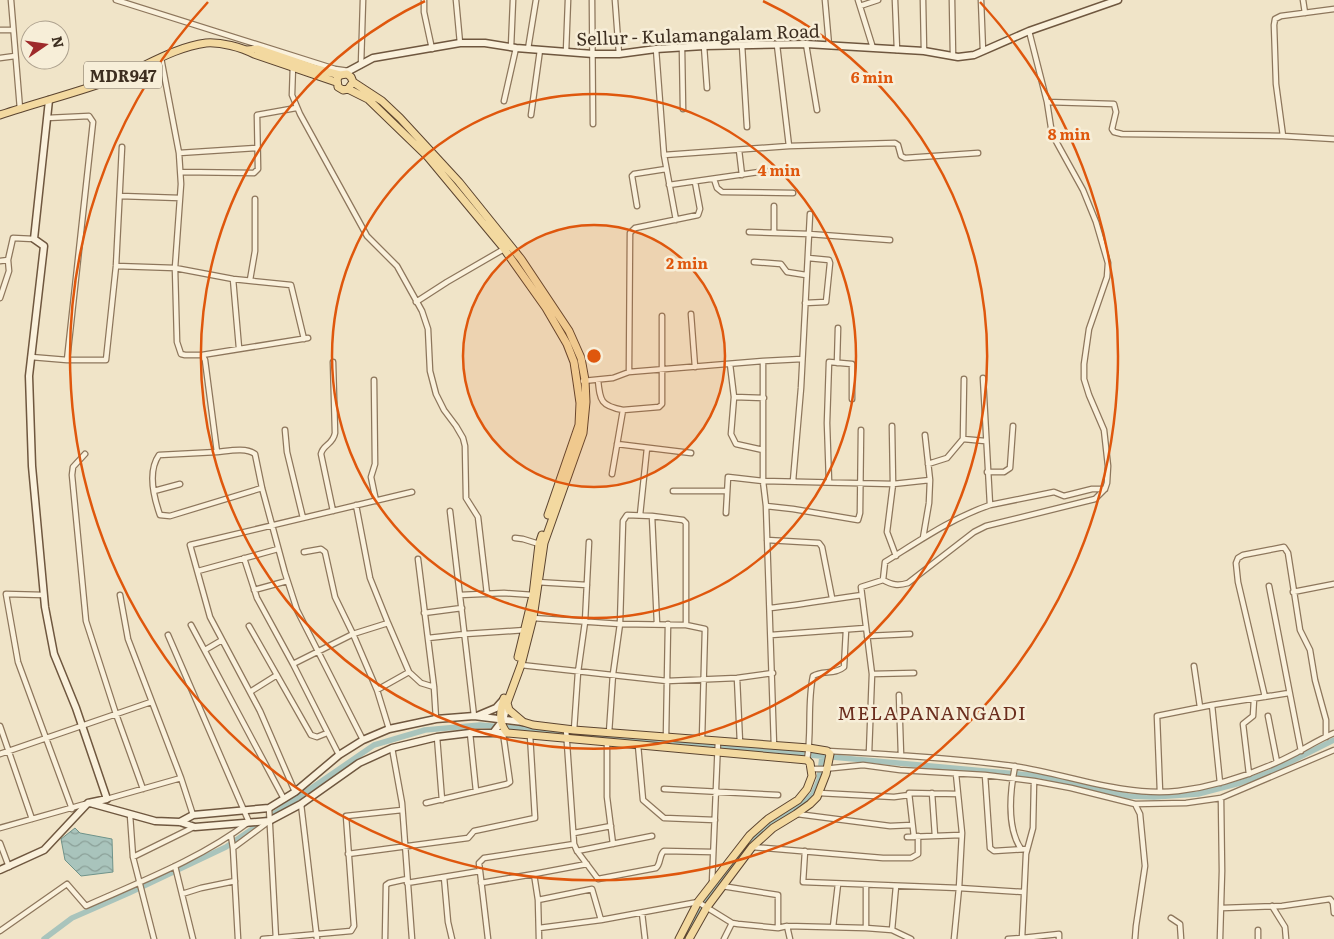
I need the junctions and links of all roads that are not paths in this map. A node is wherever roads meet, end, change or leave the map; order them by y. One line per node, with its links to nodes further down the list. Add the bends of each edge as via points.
1 (11, 0): 24 (street)
2 (116, 0): 51 (street, via 335,69)
3 (363, 0): 50 (street)
4 (424, 0): 35 (street)
5 (456, 0): 26 (street)
6 (513, 0): 32 (street)
7 (536, 0): 36 (street)
8 (568, 0): 42 (street)
9 (592, 0): 43 (street)
10 (615, 0): 44 (street)
11 (824, 0): 30 (street)
12 (858, 0): 20 (street)
13 (878, 0): 20 (street)
14 (895, 0): 39 (street)
15 (923, 0): 40 (street)
16 (952, 0): 46 (street)
17 (981, 0): 41 (street)
18 (1118, 0): 25 (main road, Sellur - Kulamangalam Road)
19 (1303, 0): 22 (street)
20 (860, 6): 34 (street)
21 (1334, 9): 22 (street)
22 (1305, 13): 67 (street, via 1275,19 1276,84)
23 (0, 30): 24 (street)
24 (13, 30): 45 (street)
25 (1029, 31): 41 (main road, Sellur - Kulamangalam Road); 57 (street)
26 (460, 43): 32 (main road, Sellur - Kulamangalam Road); 35 (main road, Sellur - Kulamangalam Road)
27 (806, 44): 29 (main road, Sellur - Kulamangalam Road); 30 (main road, Sellur - Kulamangalam Road); 61 (street)
28 (742, 45): 29 (main road, Sellur - Kulamangalam Road); 31 (main road, Sellur - Kulamangalam Road); 66 (street)
29 (777, 45): 69 (street)
30 (829, 45): 34 (main road, Sellur - Kulamangalam Road)
31 (704, 46): 33 (main road, Sellur - Kulamangalam Road); 53 (street)
32 (514, 47): 36 (main road, Sellur - Kulamangalam Road); 56 (street)
33 (682, 48): 37 (main road, Sellur - Kulamangalam Road); 60 (street)
34 (873, 48): 39 (main road, Sellur - Kulamangalam Road)
35 (432, 49): 50 (main road, Sellur - Kulamangalam Road, via 387,54)
36 (528, 49): 38 (main road, Sellur - Kulamangalam Road)
37 (656, 49): 44 (main road, Sellur - Kulamangalam Road); 75 (street)
38 (540, 50): 42 (main road, Sellur - Kulamangalam Road); 63 (street)
39 (897, 50): 40 (main road, Sellur - Kulamangalam Road)
40 (924, 51): 46 (main road, Sellur - Kulamangalam Road)
41 (983, 51): 46 (main road, Sellur - Kulamangalam Road, via 966,57)
42 (566, 52): 43 (main road, Sellur - Kulamangalam Road)
43 (593, 54): 44 (main road, Sellur - Kulamangalam Road); 65 (street)
44 (619, 54)
45 (15, 56): 47 (street); 59 (street)
46 (953, 56)
47 (0, 58)
48 (161, 58): 49 (main road, MDR947, via 207,43 258,49); 55 (main road, MDR947, via 117,78); 73 (street)
49 (293, 64): 51 (main road); 51 (main road); 58 (street, via 292,95)
50 (361, 65): 51 (main road, Sellur - Kulamangalam Road); 52 (main road)
51 (342, 75): 52 (main road, via 350,75); 54 (main road, via 340,89)
52 (353, 81): 54 (main road); 127 (main road, via 400,118 459,182 512,248 574,341)
53 (707, 88)
54 (348, 89): 96 (main road, via 368,99 428,157)
55 (49, 100): 59 (main road, MDR947); 64 (main road)
56 (504, 101)
57 (1047, 102): 67 (street, via 1114,104 1116,112 1112,129 1122,134); 158 (street, via 1052,134 1083,190 1108,262 1107,277 1089,329 1084,364 1084,379 1104,430 1108,466)
58 (296, 108): 71 (street, via 257,115); 107 (street, via 367,236 396,266)
59 (20, 109): 62 (main road, MDR947)
60 (682, 109)
61 (817, 110)
62 (0, 115)
63 (531, 115)
64 (47, 118): 94 (main road); 116 (street, via 88,116 93,122)
65 (592, 124)
66 (747, 127)
67 (1283, 136): 68 (street)
68 (1334, 139)
69 (789, 146): 72 (street); 74 (street, via 895,143 905,158)
70 (122, 147): 84 (street)
71 (257, 148): 73 (street); 78 (street, via 258,169 254,173)
72 (739, 150): 75 (street); 79 (street)
73 (179, 153): 78 (street)
74 (978, 153)
75 (664, 155): 76 (street)
76 (666, 169): 82 (street); 87 (street, via 632,176)
77 (766, 171): 79 (street)
78 (181, 172): 85 (street)
79 (742, 175): 80 (street)
80 (714, 179): 81 (street); 83 (street, via 716,188 722,192)
81 (696, 182): 82 (street); 90 (street, via 700,213)
82 (669, 184): 90 (street)
83 (792, 193)
84 (120, 196): 85 (street); 101 (street)
85 (180, 198): 102 (street)
86 (254, 199): 105 (street, via 255,251)
87 (637, 206)
88 (774, 206): 92 (street)
89 (810, 214): 93 (street)
90 (676, 220): 123 (street, via 635,228 630,234)
91 (750, 232): 92 (street)
92 (774, 232): 93 (street)
93 (809, 234): 95 (street); 97 (street)
94 (34, 239): 98 (street, via 13,238); 114 (main road, via 44,246)
95 (890, 240)
96 (504, 249): 107 (street); 129 (main road, via 567,344)
97 (808, 258): 103 (street); 108 (street, via 830,262 826,302)
98 (8, 260): 99 (street); 106 (street, via 9,271)
99 (0, 261)
100 (754, 262): 103 (street, via 781,264 787,272)
101 (116, 266): 102 (street); 116 (street, via 106,360)
102 (175, 268): 104 (street); 113 (street, via 179,351 185,355)
103 (806, 275): 108 (street)
104 (232, 279): 105 (street); 112 (street)
105 (250, 280): 112 (street, via 291,285 306,338)
106 (0, 298)
107 (416, 302): 193 (street, via 428,329 430,371 436,394 465,446 466,498 478,516)
108 (805, 303): 115 (street)
109 (691, 314): 121 (street)
110 (662, 316): 122 (street)
111 (838, 328): 119 (street)
112 (239, 348): 113 (street)
113 (202, 355): 144 (street)
114 (31, 356): 116 (street); 195 (main road, via 32,466)
115 (802, 359): 118 (street); 152 (street)
116 (67, 360)
117 (333, 362): 167 (street, via 335,433 334,440 320,454)
118 (763, 362): 120 (street); 131 (street)
119 (838, 363): 132 (street, via 852,364); 153 (street, via 829,362)
120 (730, 364): 121 (street); 130 (street)
121 (695, 367): 122 (street)
122 (662, 370): 123 (street); 133 (street, via 662,406)
123 (629, 372): 128 (street)
124 (983, 378): 140 (street)
125 (964, 379): 139 (street)
126 (374, 380): 163 (street, via 375,464 372,477)
127 (585, 380): 128 (street); 129 (street); 187 (main road, via 583,434 546,537)
128 (598, 380): 133 (street, via 603,402 608,407)
129 (577, 381): 178 (main road, via 579,425)
130 (734, 396): 131 (street); 143 (street, via 733,439 736,444)
131 (764, 398): 143 (street)
132 (852, 399)
133 (623, 410): 141 (street)
134 (892, 426): 156 (street)
135 (1013, 426): 148 (street, via 1010,468 1004,472)
136 (284, 430): 172 (street)
137 (861, 430): 154 (street)
138 (924, 435): 147 (street)
139 (963, 439): 140 (street); 147 (street, via 947,458)
140 (986, 441): 148 (street)
141 (617, 444): 142 (street); 149 (street)
142 (647, 448): 145 (street); 170 (street)
143 (763, 450): 151 (street)
144 (217, 452): 157 (street, via 252,451); 159 (street, via 159,455 153,473)
145 (691, 453)
146 (85, 454): 249 (street, via 73,467 72,475 86,621)
147 (928, 464): 150 (street)
148 (987, 472): 165 (street)
149 (612, 474)
150 (930, 480): 156 (street); 175 (street)
151 (763, 481): 152 (street); 161 (street, via 728,477); 166 (street)
152 (793, 481): 153 (street)
153 (829, 482): 154 (street)
154 (859, 483): 156 (street); 166 (street, via 858,520)
155 (180, 484): 159 (street)
156 (893, 484): 181 (street, via 887,532)
157 (262, 488): 159 (street, via 164,516 160,515); 173 (street)
158 (1105, 489): 165 (street, via 1064,496 1054,492); 186 (street, via 1095,499 986,526 908,583 890,584)
159 (154, 491)
160 (673, 491): 161 (street)
161 (728, 491): 169 (street)
162 (412, 492): 163 (street)
163 (376, 501): 164 (street)
164 (356, 505): 167 (street); 205 (street, via 370,578)
165 (990, 505): 175 (street, via 969,512)
166 (766, 506): 176 (street)
167 (333, 511): 172 (street)
168 (450, 511): 197 (street)
169 (726, 513)
170 (640, 515): 171 (street); 206 (street, via 627,515 623,521)
171 (652, 516): 207 (street); 210 (street, via 686,523)
172 (303, 518): 173 (street)
173 (272, 525): 179 (street); 184 (street, via 190,545)
174 (515, 538): 178 (street)
175 (923, 538): 181 (street)
176 (767, 540): 199 (street, via 819,543); 201 (street)
177 (589, 542): 189 (street)
178 (539, 544): 187 (main road)
179 (278, 549): 182 (street); 185 (street)
180 (304, 552): 215 (street, via 322,549 325,552 335,598)
181 (896, 556): 186 (street, via 885,562)
182 (244, 558): 184 (street); 191 (street)
183 (418, 559): 202 (street)
184 (198, 571): 222 (street, via 210,617)
185 (287, 580): 191 (street); 224 (street, via 297,610)
186 (883, 580): 194 (street, via 861,587)
187 (537, 582): 189 (street); 198 (main road); 203 (main road)
188 (1334, 584): 192 (street)
189 (587, 585): 204 (street)
190 (1269, 586): 241 (street)
191 (254, 590): 225 (street)
192 (1293, 592): 243 (street, via 1286,548 1238,558 1238,582); 266 (street, via 1301,635 1311,654 1326,720)
193 (487, 594): 197 (street); 198 (street)
194 (862, 594): 199 (street); 212 (street)
195 (44, 595): 255 (main road, via 54,654); 268 (street, via 6,594 18,662)
196 (120, 595): 245 (street, via 128,639)
197 (460, 595): 200 (street)
198 (533, 595): 213 (main road)
199 (832, 598): 201 (street)
200 (462, 608): 202 (street); 216 (street)
201 (770, 608): 219 (street)
202 (424, 613): 221 (street)
203 (534, 618): 204 (street); 226 (main road)
204 (585, 622): 206 (street); 229 (street)
205 (388, 623): 215 (street); 228 (street)
206 (620, 624): 207 (street); 231 (street)
207 (657, 624): 208 (street)
208 (668, 624): 210 (street); 237 (street)
209 (191, 625): 223 (street)
210 (686, 625): 236 (street, via 705,629)
211 (249, 626): 234 (street)
212 (866, 628): 214 (street); 220 (street)
213 (525, 630): 216 (street); 246 (main road)
214 (846, 630): 219 (street); 284 (street, via 844,667 813,676)
215 (354, 634): 224 (street); 239 (street)
216 (465, 634): 221 (street); 250 (street)
217 (910, 634): 220 (street)
218 (168, 635): 318 (street)
219 (771, 635): 232 (street)
220 (867, 636): 233 (street)
221 (428, 638): 238 (street)
222 (222, 640): 223 (street); 240 (street)
223 (205, 650): 308 (street)
224 (318, 652): 225 (street); 269 (street)
225 (293, 664): 259 (street)
226 (521, 665): 229 (street); 246 (main road)
227 (1194, 666): 248 (street)
228 (410, 672): 238 (street, via 421,683); 239 (street)
229 (578, 672): 231 (street); 258 (street)
230 (914, 673): 233 (street)
231 (613, 674): 237 (street); 261 (street)
232 (773, 674): 235 (street); 275 (street)
233 (872, 674): 281 (street)
234 (277, 675): 240 (street); 259 (street, via 310,736)
235 (737, 678): 236 (street); 273 (street)
236 (703, 680): 237 (street); 270 (street)
237 (667, 681): 265 (street)
238 (434, 687): 252 (street)
239 (377, 690): 257 (street)
240 (250, 692): 302 (street)
241 (1289, 693): 243 (street); 279 (street)
242 (899, 695): 286 (street)
243 (1265, 697): 244 (street)
244 (1254, 699): 247 (street); 291 (street, via 1253,716 1243,724)
245 (152, 702): 249 (street); 293 (street)
246 (505, 702): 250 (main road); 253 (main road, via 510,712); 256 (main road, via 500,711)
247 (1212, 705): 248 (street); 296 (street)
248 (1200, 707): 301 (street, via 1156,717)
249 (116, 714): 255 (street); 297 (street)
250 (475, 716): 252 (main road); 256 (main road)
251 (1268, 716): 287 (street)
252 (436, 719): 257 (main road)
253 (523, 722): 256 (main road); 263 (main road)
254 (0, 726): 278 (street)
255 (82, 726): 268 (street); 310 (main road)
256 (501, 727): 260 (main road); 264 (main road); 300 (street, via 510,782)
257 (388, 729): 269 (main road)
258 (574, 730): 261 (main road); 263 (main road)
259 (327, 733): 283 (street)
260 (470, 733): 267 (main road); 300 (street)
261 (609, 733): 265 (main road)
262 (1334, 733): 266 (street)
263 (566, 734): 264 (main road); 271 (main road); 332 (street)
264 (530, 735): 341 (street, via 535,818 474,831 468,838)
265 (666, 736): 270 (main road)
266 (1326, 736): 279 (street)
267 (437, 737): 276 (main road); 311 (street)
268 (46, 738): 278 (street); 316 (street)
269 (364, 740): 283 (main road)
270 (702, 740): 272 (main road)
271 (607, 742): 274 (main road); 328 (street, via 607,797)
272 (718, 742): 273 (main road); 280 (street)
273 (740, 743): 275 (main road)
274 (638, 745): 280 (main road); 324 (street, via 643,800 664,818)
275 (774, 746): 284 (main road)
276 (392, 748): 315 (main road, via 359,763); 317 (street)
277 (1334, 750): 309 (street)
278 (9, 751): 282 (street); 323 (street)
279 (1301, 751): 287 (street)
280 (717, 752): 284 (main road); 299 (street)
281 (869, 753): 285 (street); 286 (street)
282 (0, 754)
283 (339, 755): 302 (main road)
284 (808, 755): 285 (main road); 289 (main road, via 810,763)
285 (829, 755): 289 (main road)
286 (901, 755): 288 (street)
287 (1277, 762): 291 (street)
288 (1015, 768): 294 (street); 301 (street, via 1128,790)
289 (820, 769): 290 (street, via 863,765); 304 (main road); 361 (main road, via 798,800 750,835)
290 (956, 774): 292 (street); 305 (street)
291 (1248, 774): 296 (street)
292 (985, 775): 294 (street); 344 (street, via 990,848 994,851)
293 (181, 778): 297 (street); 321 (street)
294 (1013, 778): 295 (street); 344 (street, via 1011,824 1014,836)
295 (1034, 781): 314 (street); 344 (street, via 1033,828)
296 (1220, 783): 301 (street)
297 (143, 789): 310 (street)
298 (664, 789): 299 (street)
299 (717, 791): 306 (street); 324 (street)
300 (476, 792): 311 (street)
301 (1160, 792)
302 (292, 793): 308 (main road); 315 (main road)
303 (932, 793): 305 (street); 307 (street); 335 (street)
304 (820, 794): 307 (street); 319 (main road)
305 (958, 794): 331 (street)
306 (778, 795)
307 (909, 795): 327 (street)
308 (284, 798): 322 (main road)
309 (1221, 798): 314 (street); 372 (street)
310 (107, 799): 312 (main road)
311 (442, 800): 313 (street)
312 (88, 803): 316 (street); 320 (main road); 352 (main road, via 44,850)
313 (426, 803)
314 (1135, 804): 407 (street, via 1140,814 1145,866)
315 (299, 805): 322 (main road); 386 (street)
316 (72, 809): 323 (street)
317 (402, 810): 341 (street); 348 (street, via 346,816)
318 (244, 811): 321 (main road); 322 (main road); 326 (street)
319 (796, 814): 327 (street, via 890,826); 342 (main road, via 772,828)
320 (130, 815): 325 (main road); 349 (street)
321 (193, 815): 325 (main road)
322 (267, 817): 326 (main road); 343 (street); 387 (street)
323 (32, 819): 330 (street)
324 (715, 820): 347 (street)
325 (180, 822): 329 (main road)
326 (249, 822): 329 (main road); 333 (street)
327 (912, 825): 337 (street)
328 (611, 826): 332 (street); 340 (street)
329 (195, 827): 349 (street)
330 (0, 828)
331 (962, 833): 335 (street); 366 (street)
332 (574, 834): 339 (street)
333 (231, 836): 343 (street); 351 (street)
334 (652, 836): 340 (street)
335 (935, 836): 337 (street)
336 (906, 837): 337 (street)
337 (916, 837): 346 (street, via 918,854 911,858)
338 (0, 843): 352 (street)
339 (574, 844): 345 (street); 354 (street, via 484,858 479,863)
340 (613, 844): 345 (street)
341 (405, 846): 348 (street); 358 (street)
342 (752, 847): 346 (street); 364 (main road)
343 (233, 848): 357 (street)
344 (1024, 849): 367 (street)
345 (577, 851): 350 (street)
346 (805, 851): 362 (street, via 803,882)
347 (713, 852): 350 (street, via 664,851 656,868 598,878); 361 (street)
348 (348, 854): 386 (street, via 354,926 351,931)
349 (133, 857): 359 (street)
350 (587, 864): 355 (street)
351 (175, 866): 359 (street); 368 (street)
352 (9, 867): 353 (main road)
353 (0, 870)
354 (480, 871): 356 (street); 360 (street)
355 (534, 874): 360 (street); 369 (street)
356 (444, 877): 358 (street); 395 (street)
357 (235, 881): 368 (street); 391 (street)
358 (407, 881): 393 (street, via 386,885); 394 (street)
359 (138, 882): 385 (street, via 86,906 67,884); 389 (street)
360 (481, 884): 396 (street)
361 (712, 884): 370 (main road)
362 (838, 884): 363 (street); 381 (street)
363 (866, 885): 365 (street); 382 (street)
364 (722, 886): 370 (main road); 380 (street, via 778,895)
365 (896, 886): 366 (street); 383 (street)
366 (960, 888): 367 (street); 404 (street)
367 (1023, 892): 388 (street)
368 (182, 894): 390 (street)
369 (538, 900): 376 (street, via 592,889); 379 (street)
370 (703, 905): 373 (street); 377 (street); 399 (main road); 400 (main road)
371 (1272, 906): 372 (street); 374 (street, via 1330,899 1334,903); 411 (street, via 1285,927)
372 (1222, 908): 409 (street)
373 (642, 913): 376 (street); 398 (street)
374 (1334, 913)
375 (1171, 918): 408 (street, via 1180,924)
376 (601, 920): 379 (street)
377 (732, 923): 380 (street); 401 (street)
378 (787, 926): 380 (street); 381 (street); 402 (street)
379 (539, 928): 397 (street)
380 (778, 928)
381 (833, 928): 382 (street)
382 (866, 928): 383 (street)
383 (892, 930): 403 (street)
384 (1258, 930): 410 (street)
385 (0, 932)
386 (317, 937): 387 (street)
387 (276, 938): 392 (street)
388 (1022, 938): 405 (street); 406 (street, via 1059,934)
389 (154, 939)
390 (193, 939)
391 (238, 939)
392 (263, 939)
393 (385, 939)
394 (412, 939)
395 (452, 939)
396 (488, 939)
397 (539, 939)
398 (645, 939)
399 (679, 939)
400 (689, 939)
401 (724, 939)
402 (790, 939)
403 (911, 939)
404 (954, 939)
405 (1008, 939)
406 (1059, 939)
407 (1136, 939)
408 (1181, 939)
409 (1220, 939)
410 (1258, 939)
411 (1286, 939)

